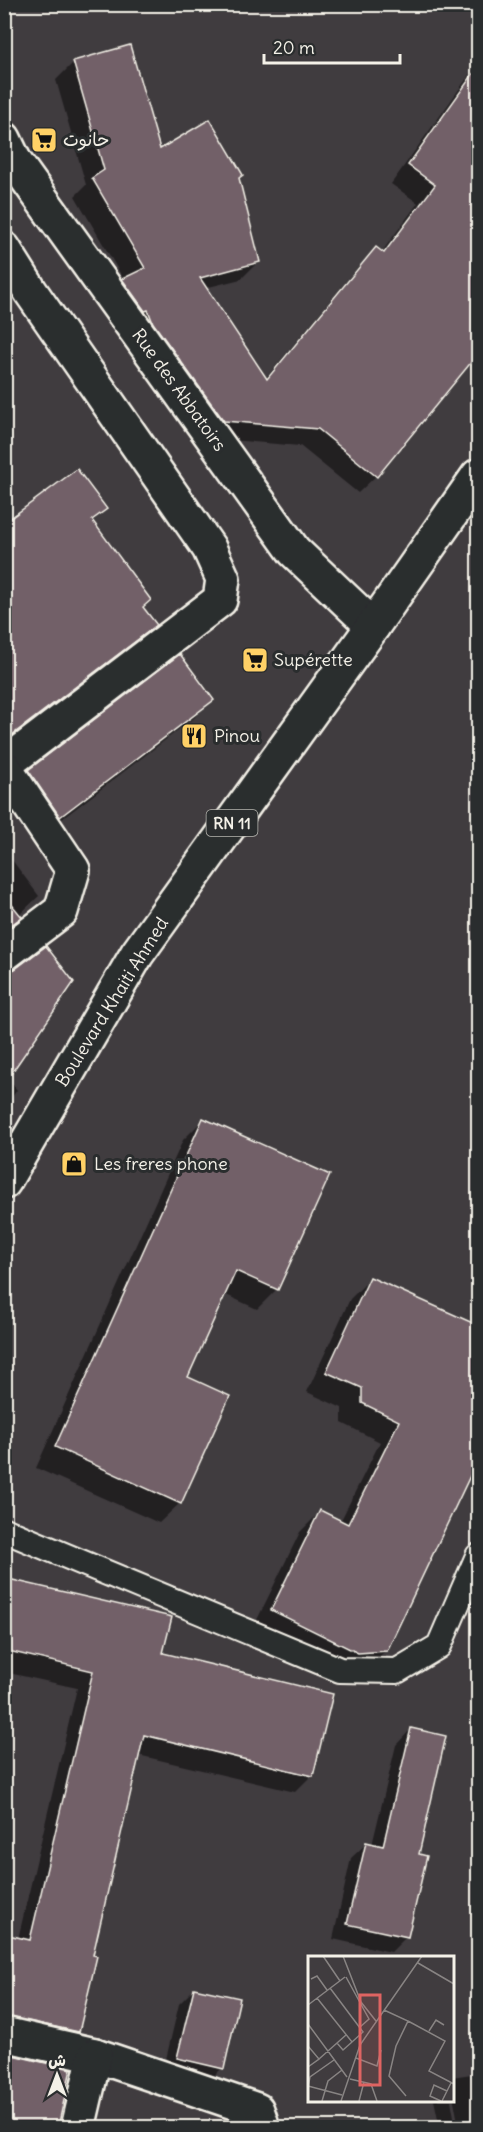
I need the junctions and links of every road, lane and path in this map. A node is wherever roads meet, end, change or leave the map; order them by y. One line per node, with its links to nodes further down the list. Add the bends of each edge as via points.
1 (4, 139): 4 (main road, Rue des Abbatoirs, via 15,162 294,551)
2 (4, 249): 5 (main road, via 209,548 223,579 220,600)
3 (478, 476): 4 (main road, Boulevard Khaiti Ahmed / RN 11)
4 (373, 626): 7 (main road, Boulevard Khaiti Ahmed / RN 11, via 137,954)
5 (4, 766): 6 (main road, via 73,870 61,911)
6 (4, 954)
7 (4, 1182)
8 (4, 1530): 9 (lane, via 340,1670 397,1671 440,1646)
9 (478, 1556)
10 (4, 2034): 11 (main road)
11 (95, 2055): 12 (main road); 13 (main road, via 257,2110)
12 (78, 2127)
13 (262, 2127)

